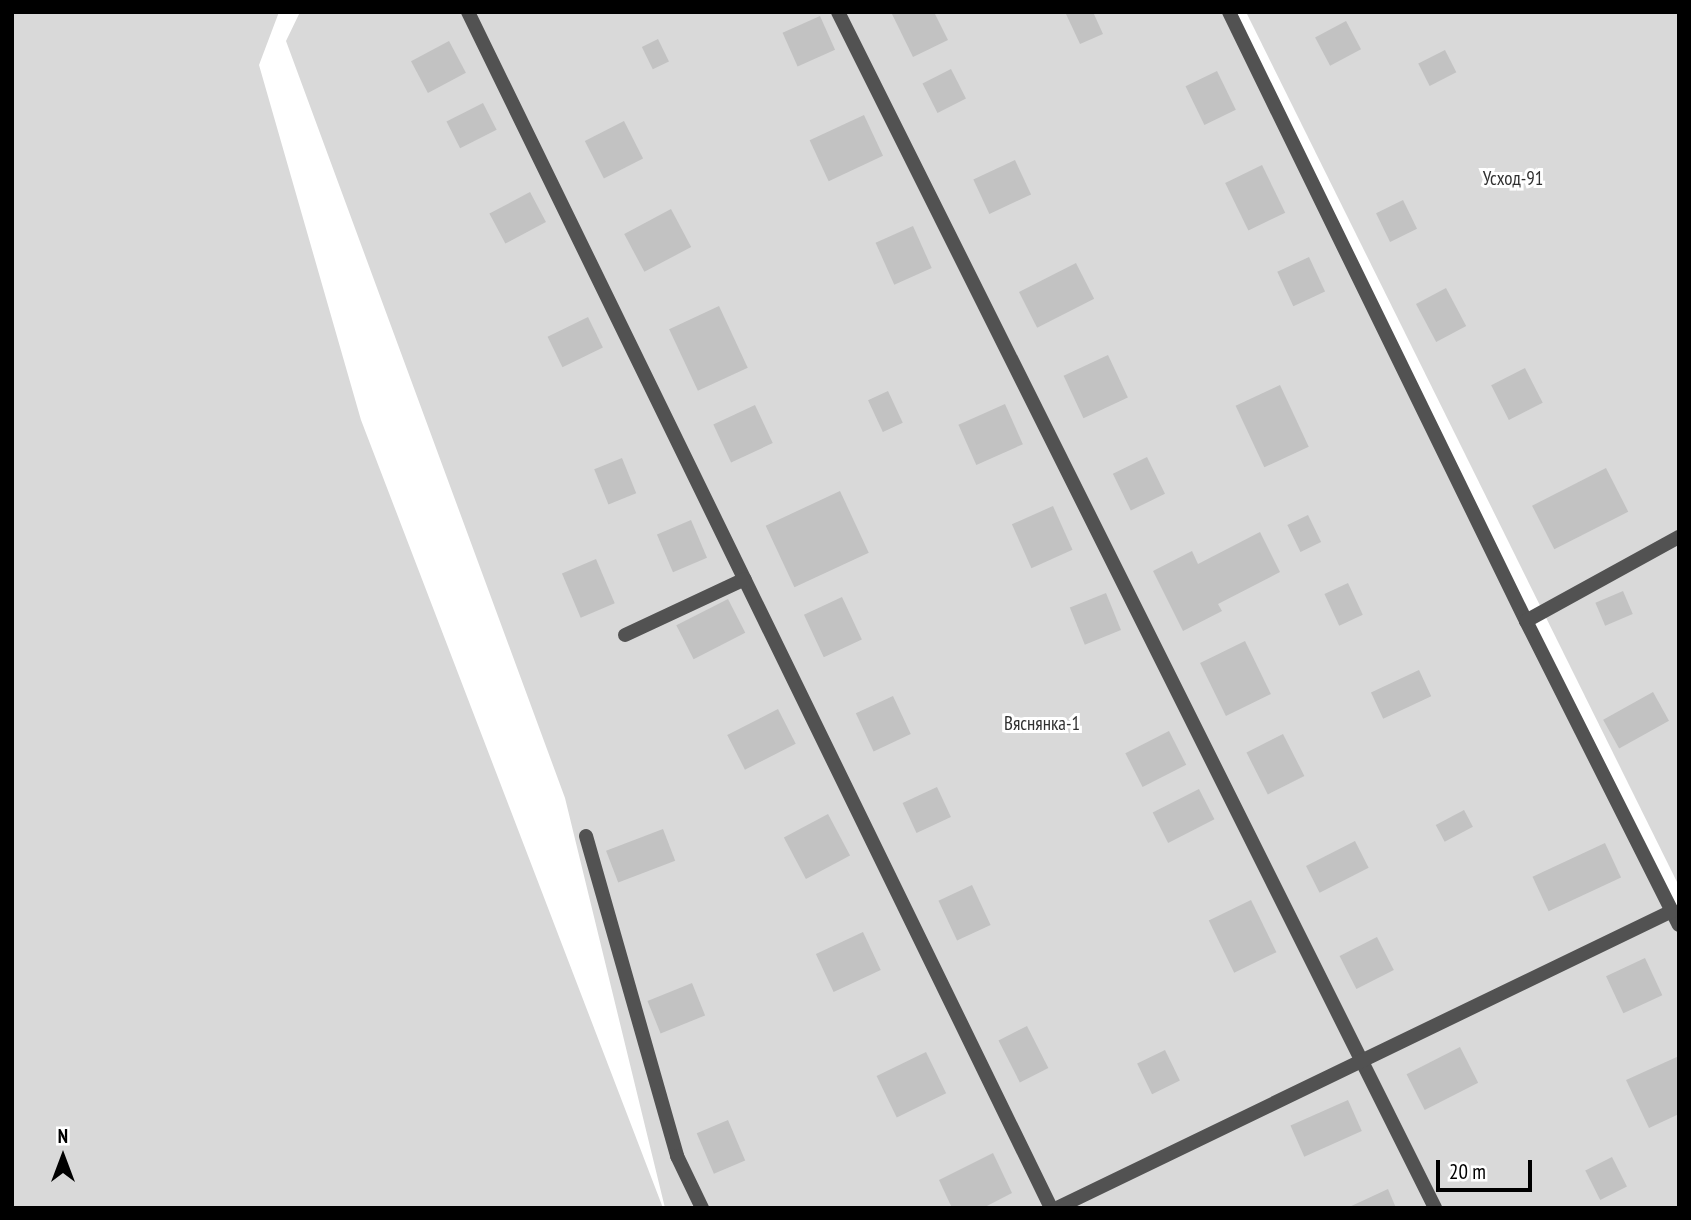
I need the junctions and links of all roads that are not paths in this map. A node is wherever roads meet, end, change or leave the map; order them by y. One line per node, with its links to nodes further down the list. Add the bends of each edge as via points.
1 (468, 12): 5 (lane)
2 (838, 12): 11 (lane)
3 (1229, 12): 6 (lane)
4 (1679, 537): 6 (lane)
5 (745, 579): 7 (lane); 13 (lane)
6 (1525, 621): 9 (lane)
7 (625, 635)
8 (586, 836): 12 (lane, via 677,1156)
9 (1672, 911): 10 (lane); 11 (lane)
10 (1679, 925)
11 (1362, 1058): 14 (lane); 15 (lane)
12 (702, 1208)
13 (1051, 1208)
14 (1057, 1208)
15 (1435, 1208)

